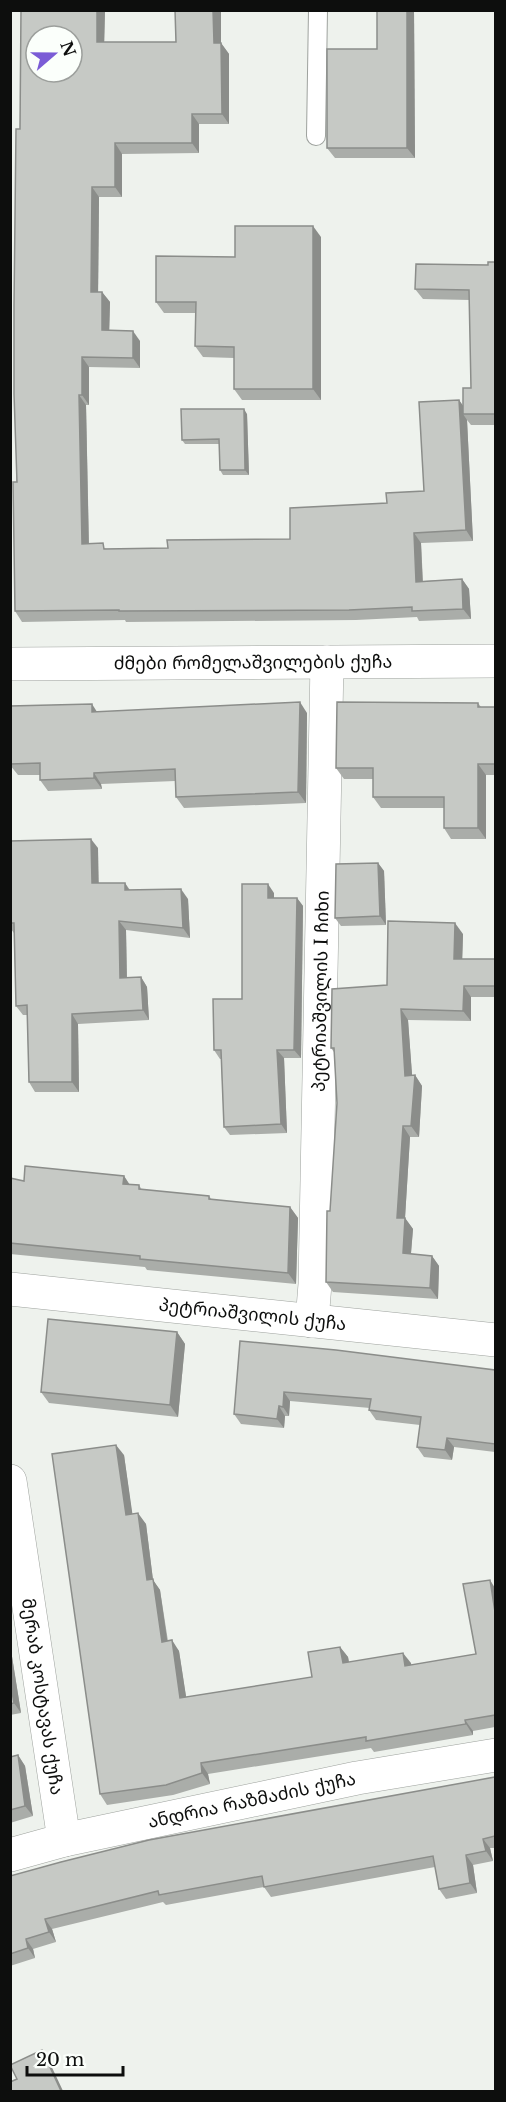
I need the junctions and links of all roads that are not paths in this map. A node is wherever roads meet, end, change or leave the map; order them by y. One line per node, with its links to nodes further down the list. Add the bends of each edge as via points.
1 (318, 10): 2 (lane)
2 (316, 136)
3 (495, 661): 4 (street, ძმები რომელაშვილების ქუჩა)
4 (327, 662): 5 (street, ძმები რომელაშვილების ქუჩა); 7 (street, პეტრიაშვილის I ჩიხი)
5 (10, 664)
6 (10, 1288): 7 (street, პეტრიაშვილის ქუჩა)
7 (312, 1321): 8 (street, პეტრიაშვილის ქუჩა)
8 (495, 1340)
9 (10, 1480): 11 (street, მერაბ კოსტავას ქუჩა)
10 (495, 1755): 11 (street, ანდრია რაზმაძის ქუჩა, via 357,1778)
11 (64, 1840): 12 (street, ანდრია რაზმაძის ქუჩა)
12 (10, 1855)

